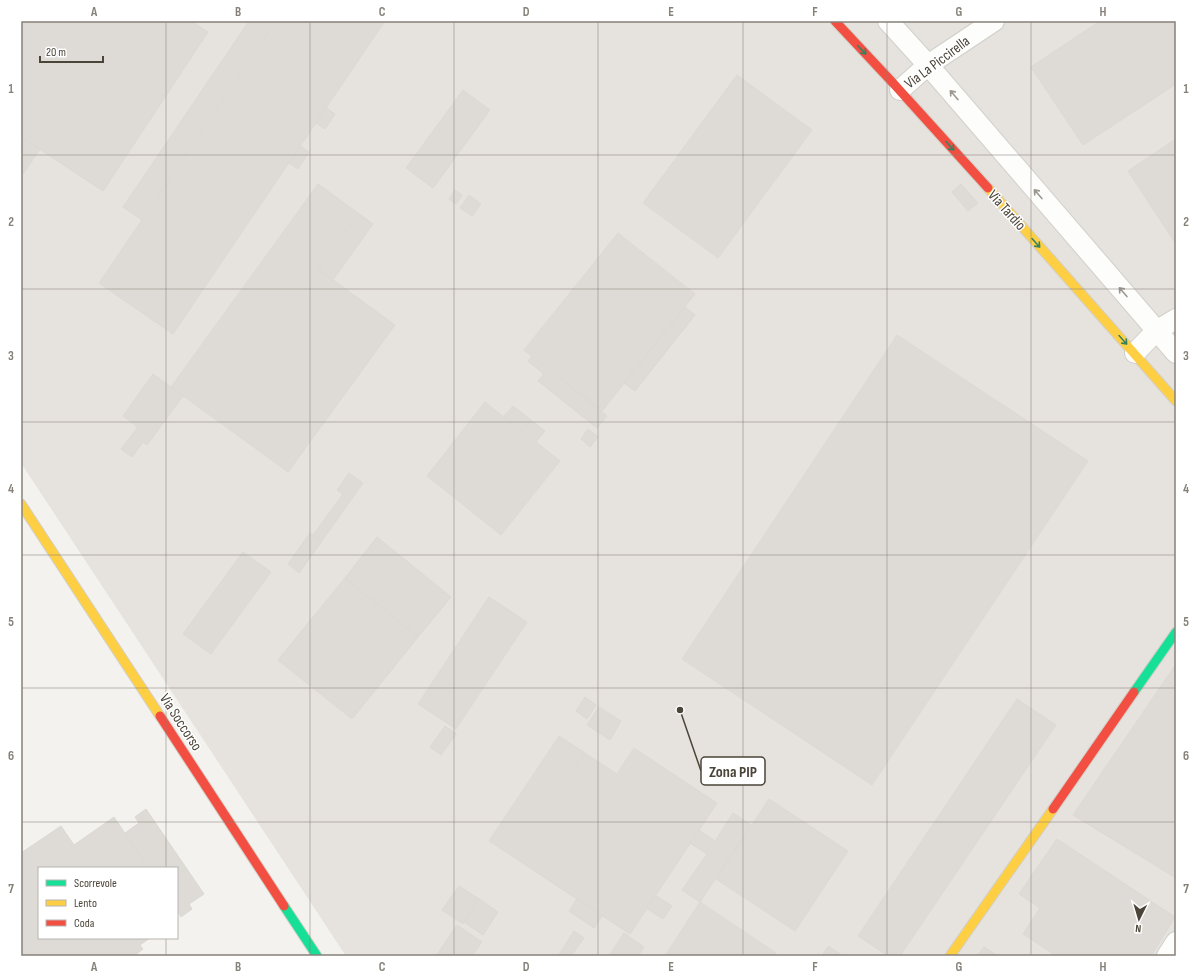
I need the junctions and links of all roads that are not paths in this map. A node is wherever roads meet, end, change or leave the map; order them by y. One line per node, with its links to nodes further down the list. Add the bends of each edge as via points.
1 (836, 21): 5 (street, Via Tardio, one-way to 5)
2 (888, 21): 4 (street)
3 (994, 21): 4 (street, Via La Piccirella)
4 (928, 65): 5 (street, Via La Piccirella); 7 (street, one-way to 4)
5 (900, 90): 8 (street, Via Tardio, one-way to 8)
6 (1176, 319): 7 (street)
7 (1156, 331): 8 (street); 9 (street)
8 (1135, 354): 10 (street, Via Tardio)
9 (1176, 354)
10 (1176, 401)
11 (21, 504): 14 (street, Via Soccorso)
12 (1176, 632): 15 (street)
13 (1176, 942): 16 (street)
14 (317, 956)
15 (950, 956)
16 (1168, 956)

